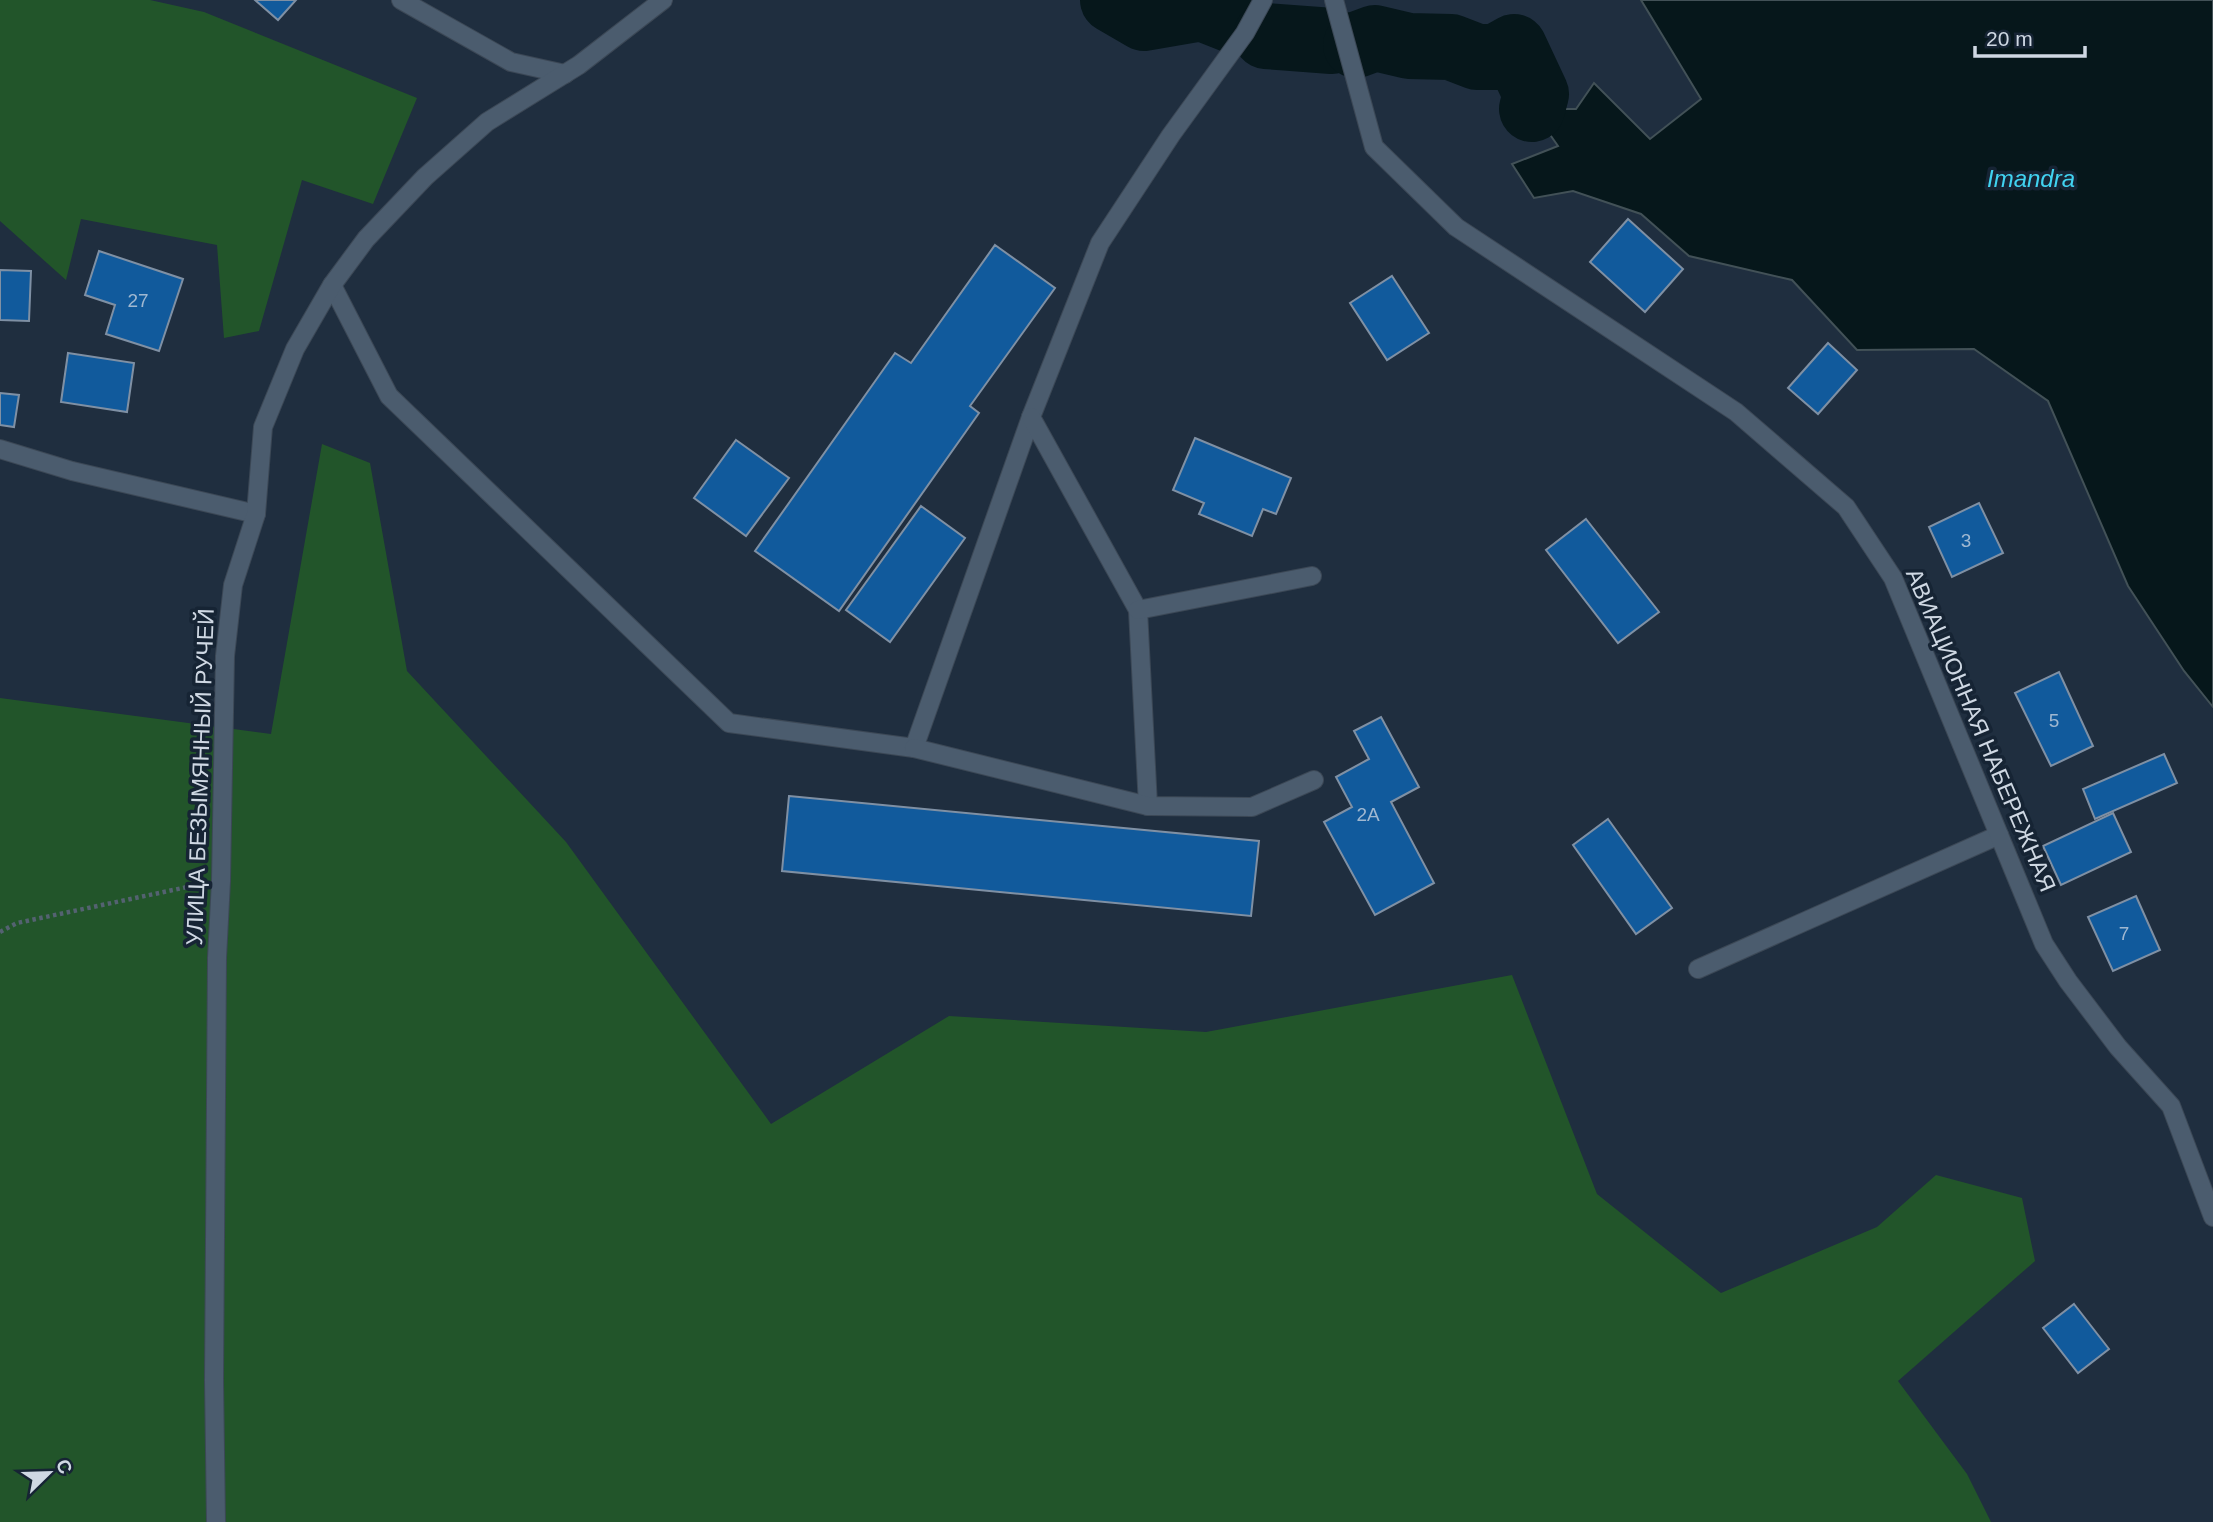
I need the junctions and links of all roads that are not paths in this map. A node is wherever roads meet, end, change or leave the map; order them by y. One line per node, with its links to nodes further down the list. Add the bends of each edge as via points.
1 (401, 0): 5 (street, via 511,62)
2 (663, 0): 5 (street, УЛИЦА БЕЗЫМЯННЫЙ РУЧЕЙ)
3 (1263, 0): 7 (street, via 1100,243)
4 (1334, 0): 15 (street, АВИАЦИОННАЯ НАБЕРЕЖНАЯ, via 1374,147 1456,227 1736,412 1846,507 1893,578)
5 (565, 74): 6 (street, УЛИЦА БЕЗЫМЯННЫЙ РУЧЕЙ, via 487,122 425,177 366,239)
6 (332, 285): 9 (street, УЛИЦА БЕЗЫМЯННЫЙ РУЧЕЙ, via 295,349 263,427); 12 (street, via 389,396 729,723)
7 (1031, 417): 11 (street); 12 (street)
8 (0, 449): 9 (street, via 72,471)
9 (256, 514): 18 (street, УЛИЦА БЕЗЫМЯННЫЙ РУЧЕЙ, via 233,585 226,656 217,958)
10 (1312, 576): 11 (street)
11 (1138, 610): 14 (street)
12 (914, 748): 14 (street)
13 (1314, 780): 14 (street, via 1252,807)
14 (1148, 806)
15 (1999, 835): 16 (street); 17 (street, АВИАЦИОННАЯ НАБЕРЕЖНАЯ, via 2044,944 2118,1047 2172,1106)
16 (1698, 969)
17 (2213, 1216)
18 (216, 1522)

